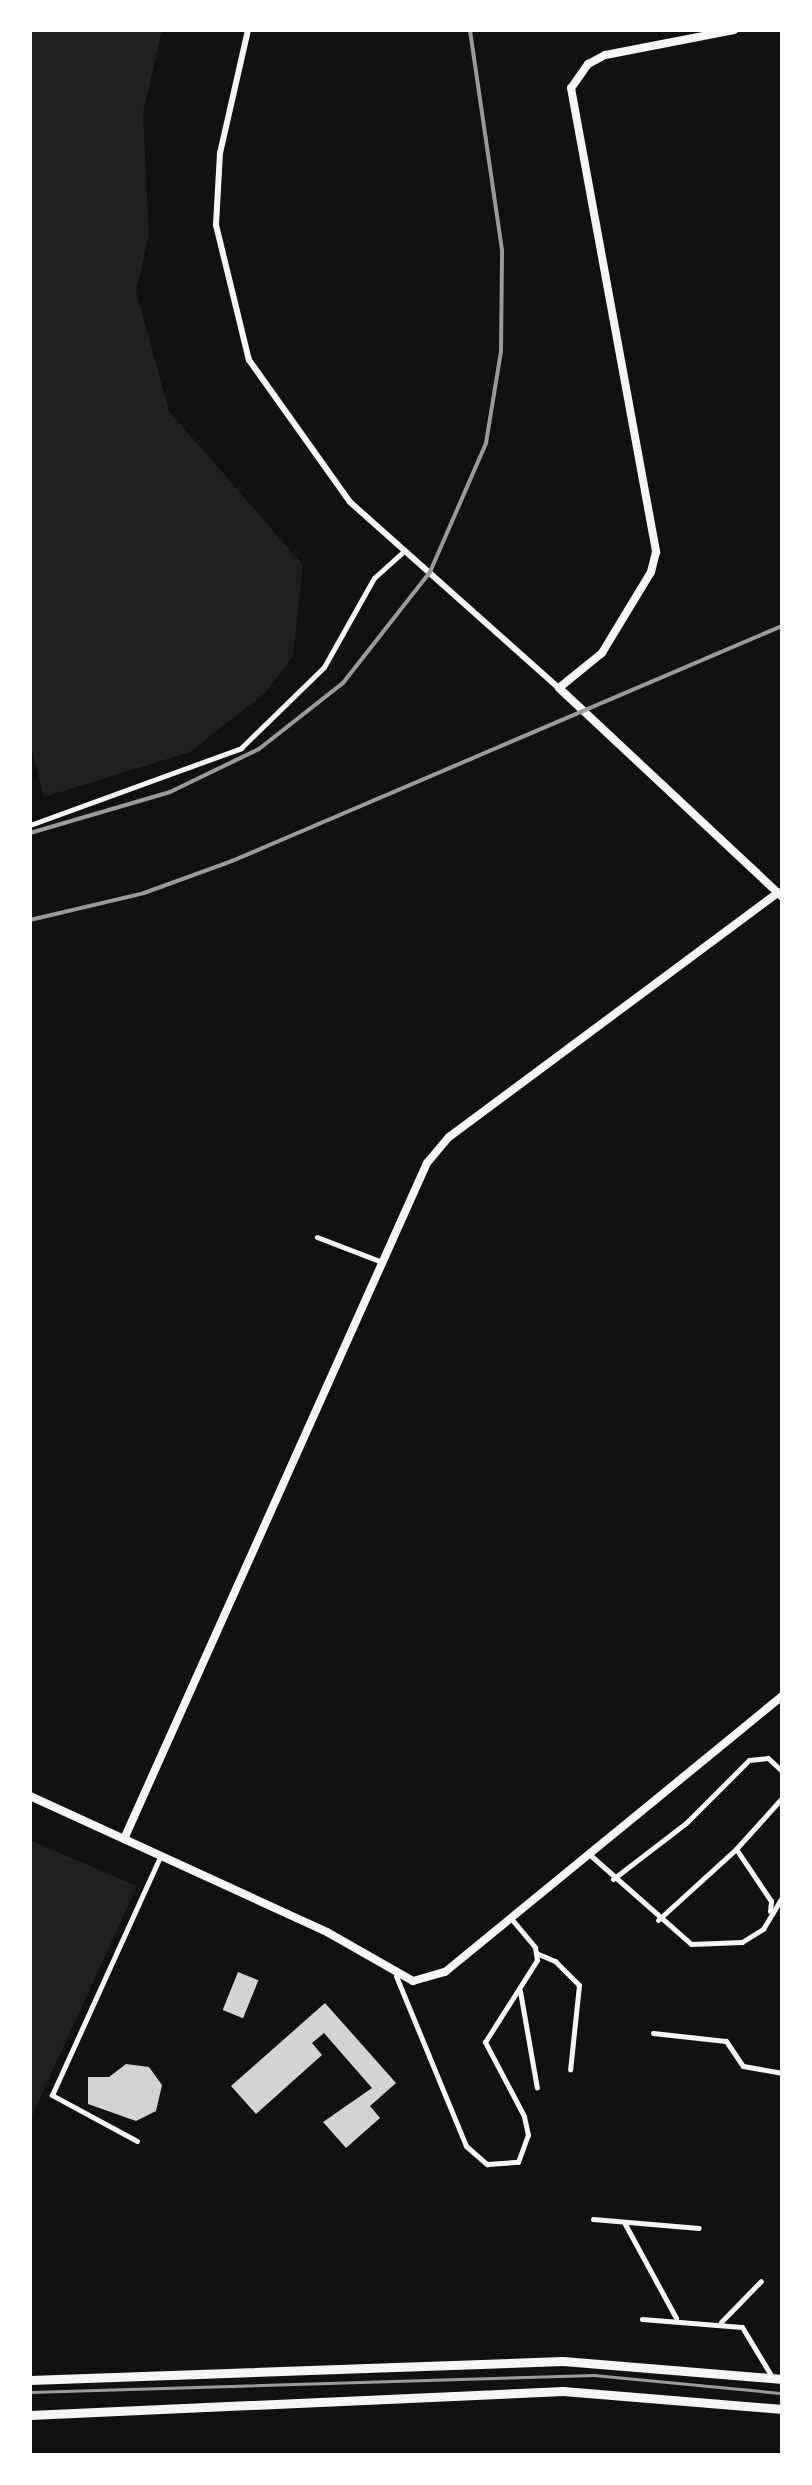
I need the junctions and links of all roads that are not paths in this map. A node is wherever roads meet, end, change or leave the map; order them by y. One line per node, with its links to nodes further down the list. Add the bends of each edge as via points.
1 (248, 30): 3 (street, via 217,179 216,225 232,311 274,404 350,502)
2 (734, 30): 4 (main road, via 605,55 588,64 571,88 656,552 602,653)
3 (403, 552): 4 (street); 5 (street, via 374,578 332,659 241,748)
4 (559, 688): 6 (main road)
5 (30, 825)
6 (781, 893): 8 (main road, via 450,1137 427,1163)
7 (316, 1236): 8 (street)
8 (382, 1262): 13 (main road)
9 (782, 1696): 15 (main road)
10 (782, 1771): 17 (street, via 768,1758 749,1760 686,1823)
11 (30, 1796): 13 (main road)
12 (782, 1798): 14 (street)
13 (124, 1838): 16 (main road)
14 (736, 1848): 19 (street, via 771,1901); 21 (street)
15 (589, 1854): 17 (street); 20 (main road)
16 (161, 1856): 23 (main road, via 327,1932); 29 (street, via 52,2095)
17 (613, 1879): 21 (street)
18 (782, 1897): 19 (street)
19 (769, 1914): 21 (street, via 763,1929 731,1946 691,1944)
20 (511, 1918): 22 (street); 23 (main road, via 445,1972 414,1981)
21 (658, 1920)
22 (536, 1953): 24 (street); 26 (street, via 579,1984)
23 (396, 1976): 24 (street, via 466,2146 487,2164 518,2162 528,2134 485,2042)
24 (519, 1988): 28 (street)
25 (653, 2033): 27 (street, via 726,2041 743,2066)
26 (570, 2070)
27 (782, 2073)
28 (537, 2088)
29 (137, 2141)
30 (593, 2219): 31 (street)
31 (625, 2224): 32 (street); 34 (street)
32 (699, 2228)
33 (761, 2281): 36 (street)
34 (676, 2318): 35 (street); 36 (street)
35 (642, 2319)
36 (721, 2322): 37 (street, via 742,2327)
37 (777, 2378): 38 (main road, via 563,2360)
38 (30, 2380)
39 (782, 2409): 40 (main road, via 564,2391)
40 (30, 2415)

